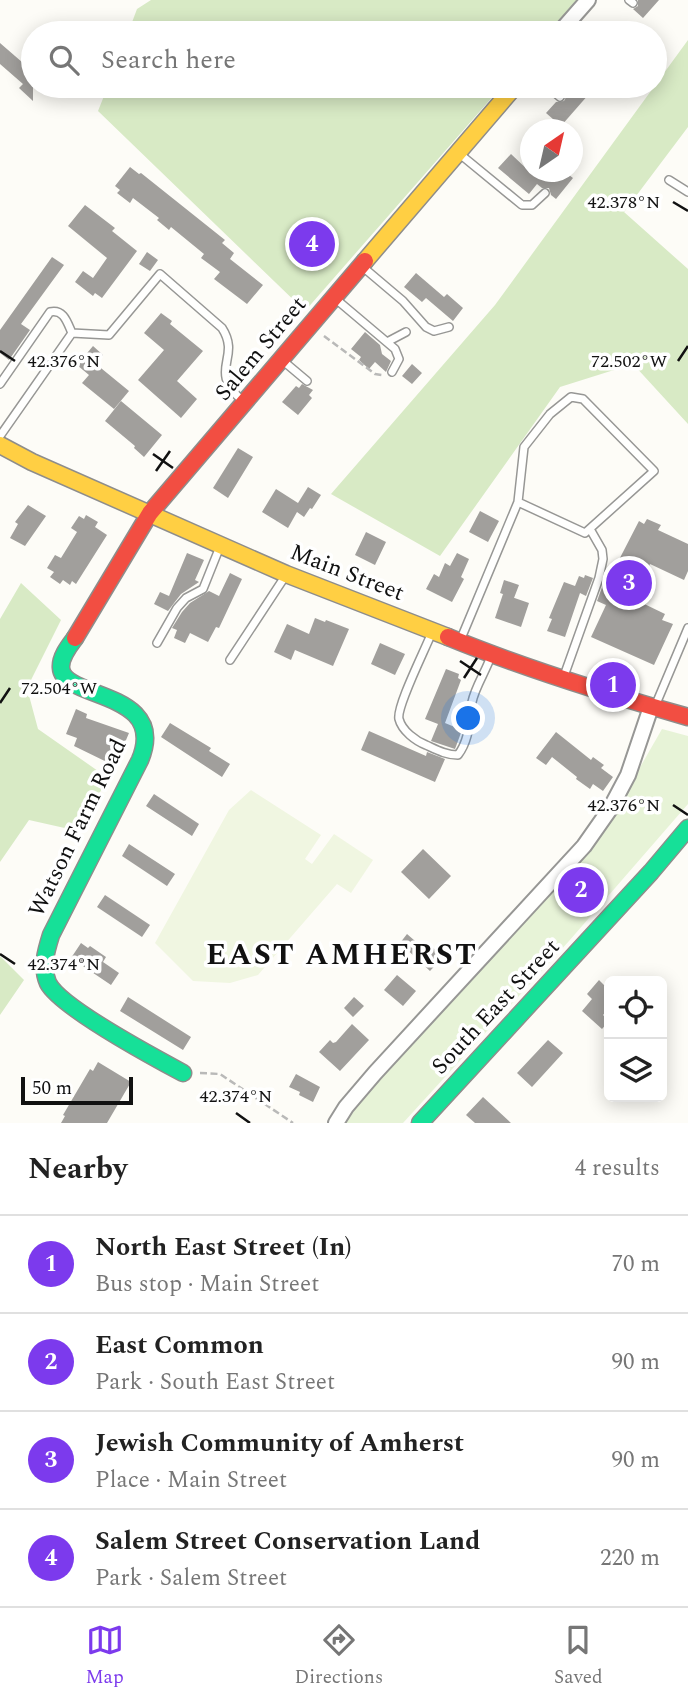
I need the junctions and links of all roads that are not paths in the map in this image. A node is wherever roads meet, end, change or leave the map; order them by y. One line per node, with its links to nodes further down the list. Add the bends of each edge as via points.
1 (588, 0): 2 (street)
2 (572, 21)
3 (504, 98): 4 (street, Salem Street)
4 (458, 152): 7 (lane, via 522,205 532,205); 8 (street, Salem Street)
5 (669, 180): 6 (lane)
6 (688, 192)
7 (545, 193)
8 (361, 266): 9 (street, Salem Street); 10 (lane, via 426,327 434,331)
9 (334, 297): 13 (lane); 14 (street, Salem Street)
10 (449, 327)
11 (406, 332): 13 (lane)
12 (72, 333): 17 (lane, via 63,314 50,312); 18 (lane, via 109,335 160,274 228,337 225,382); 19 (lane)
13 (387, 342): 15 (lane, via 399,359)
14 (282, 359): 16 (lane); 18 (street, Salem Street)
15 (391, 372)
16 (307, 381)
17 (0, 384)
18 (244, 403): 22 (street, Salem Street)
19 (0, 436)
20 (0, 445): 22 (street, Main Street)
21 (517, 502): 23 (lane, via 585,533); 23 (lane, via 524,447 550,414 571,397 583,398 654,471); 28 (lane)
22 (150, 513): 24 (street, Main Street); 36 (street, Watson Farm Road, via 60,665 72,682 134,714 146,741 43,957 49,986 58,997)
23 (590, 529): 32 (lane, via 603,559)
24 (220, 545): 25 (street, Main Street); 29 (lane, via 203,589 177,608)
25 (286, 574): 27 (street, Main Street); 31 (lane)
26 (688, 628): 33 (lane)
27 (432, 631): 28 (street, Main Street); 30 (lane, via 399,719 419,742 447,755 457,755 462,749 471,726 472,701)
28 (460, 641): 30 (street, Main Street)
29 (157, 643)
30 (492, 655): 32 (street, Main Street)
31 (230, 660)
32 (562, 679): 33 (street, Main Street)
33 (653, 707): 34 (street, Main Street); 37 (street, South East Street, via 628,775 584,846 375,1073)
34 (688, 717)
35 (685, 838): 38 (street, South East Street)
36 (183, 1073)
37 (336, 1123)
38 (420, 1123)

